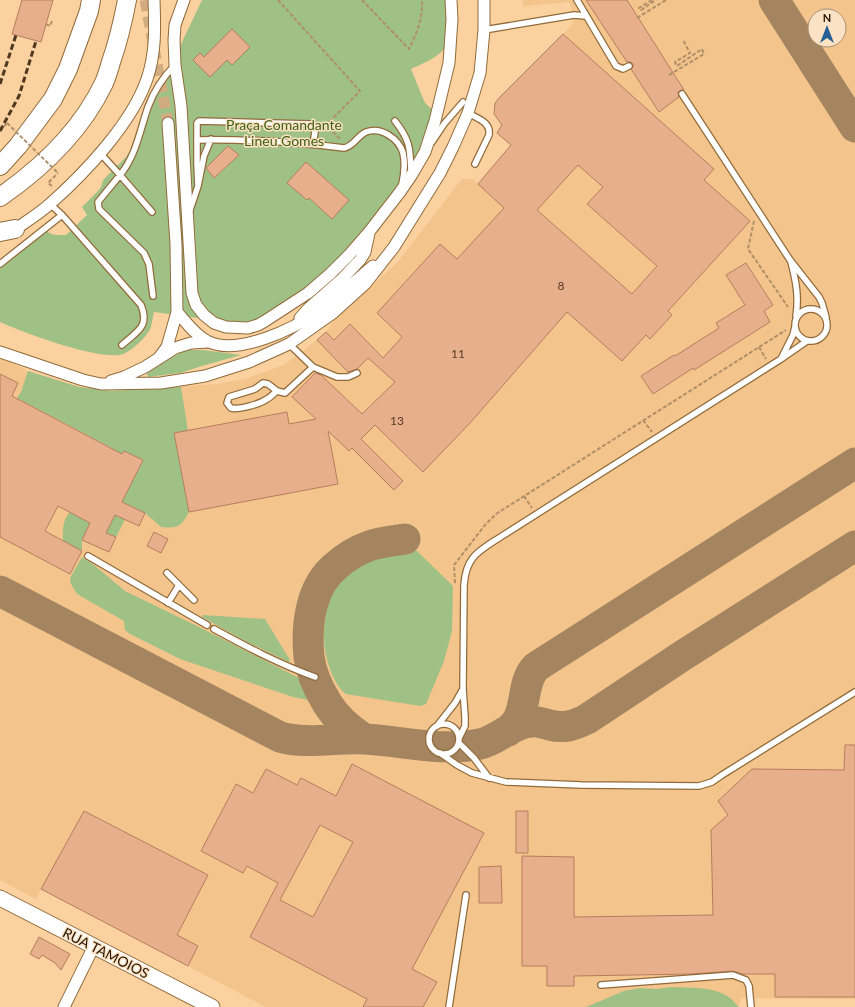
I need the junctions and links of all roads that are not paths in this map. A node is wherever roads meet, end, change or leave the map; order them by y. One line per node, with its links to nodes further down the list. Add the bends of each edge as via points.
1 (91, 0): 23 (highway, via 68,69 53,98)
2 (127, 0): 28 (highway, via 121,33 105,81 91,107 59,146 31,174)
3 (154, 0): 21 (street, via 155,36 147,78 139,99)
4 (184, 0): 10 (street, via 175,25)
5 (451, 0): 20 (street, via 449,63)
6 (484, 0): 9 (street)
7 (577, 0): 8 (lane)
8 (586, 16): 9 (lane, via 574,15); 11 (lane, via 616,66)
9 (484, 30): 14 (street, via 480,73)
10 (175, 65): 24 (lane, via 157,88 148,106 135,149); 31 (street, via 181,106)
11 (629, 66)
12 (682, 94): 37 (lane)
13 (463, 102): 20 (lane)
14 (468, 113): 22 (lane, via 486,123 490,130); 36 (street, via 440,173)
15 (395, 121): 25 (lane, via 405,133 408,142)
16 (168, 123): 40 (street, via 176,244)
17 (197, 140): 18 (lane); 19 (lane, via 199,121 311,124 315,132); 26 (lane)
18 (211, 140): 19 (lane); 26 (lane, via 204,156)
19 (314, 144): 27 (lane, via 344,148 366,132 386,132 401,147 404,158)
20 (425, 152): 25 (street)
21 (100, 153): 24 (lane); 29 (street)
22 (475, 164)
23 (0, 166)
24 (120, 175): 30 (lane); 39 (lane, via 98,202 99,209 144,254 149,264)
25 (411, 176): 27 (street)
26 (198, 186): 31 (lane)
27 (400, 192): 34 (street)
28 (0, 198)
29 (50, 204): 32 (lane); 33 (street)
30 (152, 212)
31 (188, 214): 34 (street, via 192,293 196,305 214,323 238,329 258,325 308,293 335,269)
32 (62, 215): 38 (lane); 48 (lane, via 142,305 145,321)
33 (7, 231): 35 (street)
34 (369, 232): 43 (street, via 365,252 360,260 308,309)
35 (0, 240)
36 (394, 247): 43 (street, via 320,310); 47 (street, via 365,284 333,313)
37 (790, 260): 41 (lane, via 819,297); 42 (lane, via 797,290)
38 (0, 264)
39 (153, 296)
40 (177, 312): 46 (street, via 193,331); 50 (street, via 167,346)
41 (826, 317): 42 (lane, via 818,309 812,308 802,311); 45 (lane, via 828,328 822,337)
42 (795, 320): 44 (lane)
43 (297, 324): 46 (street, via 258,342 220,345)
44 (795, 327): 45 (lane, via 801,338); 51 (lane)
45 (807, 341): 51 (lane)
46 (208, 342): 50 (street, via 175,348)
47 (289, 344): 52 (lane); 54 (street, via 249,362 204,376 161,383)
48 (122, 345)
49 (0, 352): 54 (street)
50 (158, 359): 54 (street, via 124,378)
51 (781, 359): 64 (lane, via 482,549 471,559 465,572)
52 (313, 368): 53 (lane, via 337,376 348,377); 55 (lane, via 285,393)
53 (356, 373)
54 (101, 384)
55 (277, 391): 55 (lane, via 263,383 255,389 229,398 227,403 235,409 268,399)
56 (88, 556): 60 (lane)
57 (167, 573): 58 (lane)
58 (179, 585): 59 (lane); 60 (lane)
59 (194, 600)
60 (168, 603): 61 (lane)
61 (207, 625)
62 (214, 629): 63 (lane, via 285,666)
63 (314, 677)
64 (463, 689): 66 (lane); 67 (lane, via 465,726)
65 (855, 692): 69 (lane, via 712,782 699,786 521,783)
66 (437, 726): 67 (lane, via 443,724 454,728 458,732); 68 (lane, via 430,735 430,741 435,751)
67 (459, 740): 68 (lane, via 452,752); 69 (lane)
68 (440, 753): 69 (lane, via 457,765)
69 (490, 778)
70 (466, 895): 76 (lane)
71 (0, 898): 72 (main road, RUA TAMOIOS)
72 (94, 946): 74 (street); 75 (main road, RUA TAMOIOS)
73 (602, 985): 77 (lane, via 733,975 746,980)
74 (64, 1007)
75 (212, 1007)
76 (450, 1007)
77 (751, 1007)

